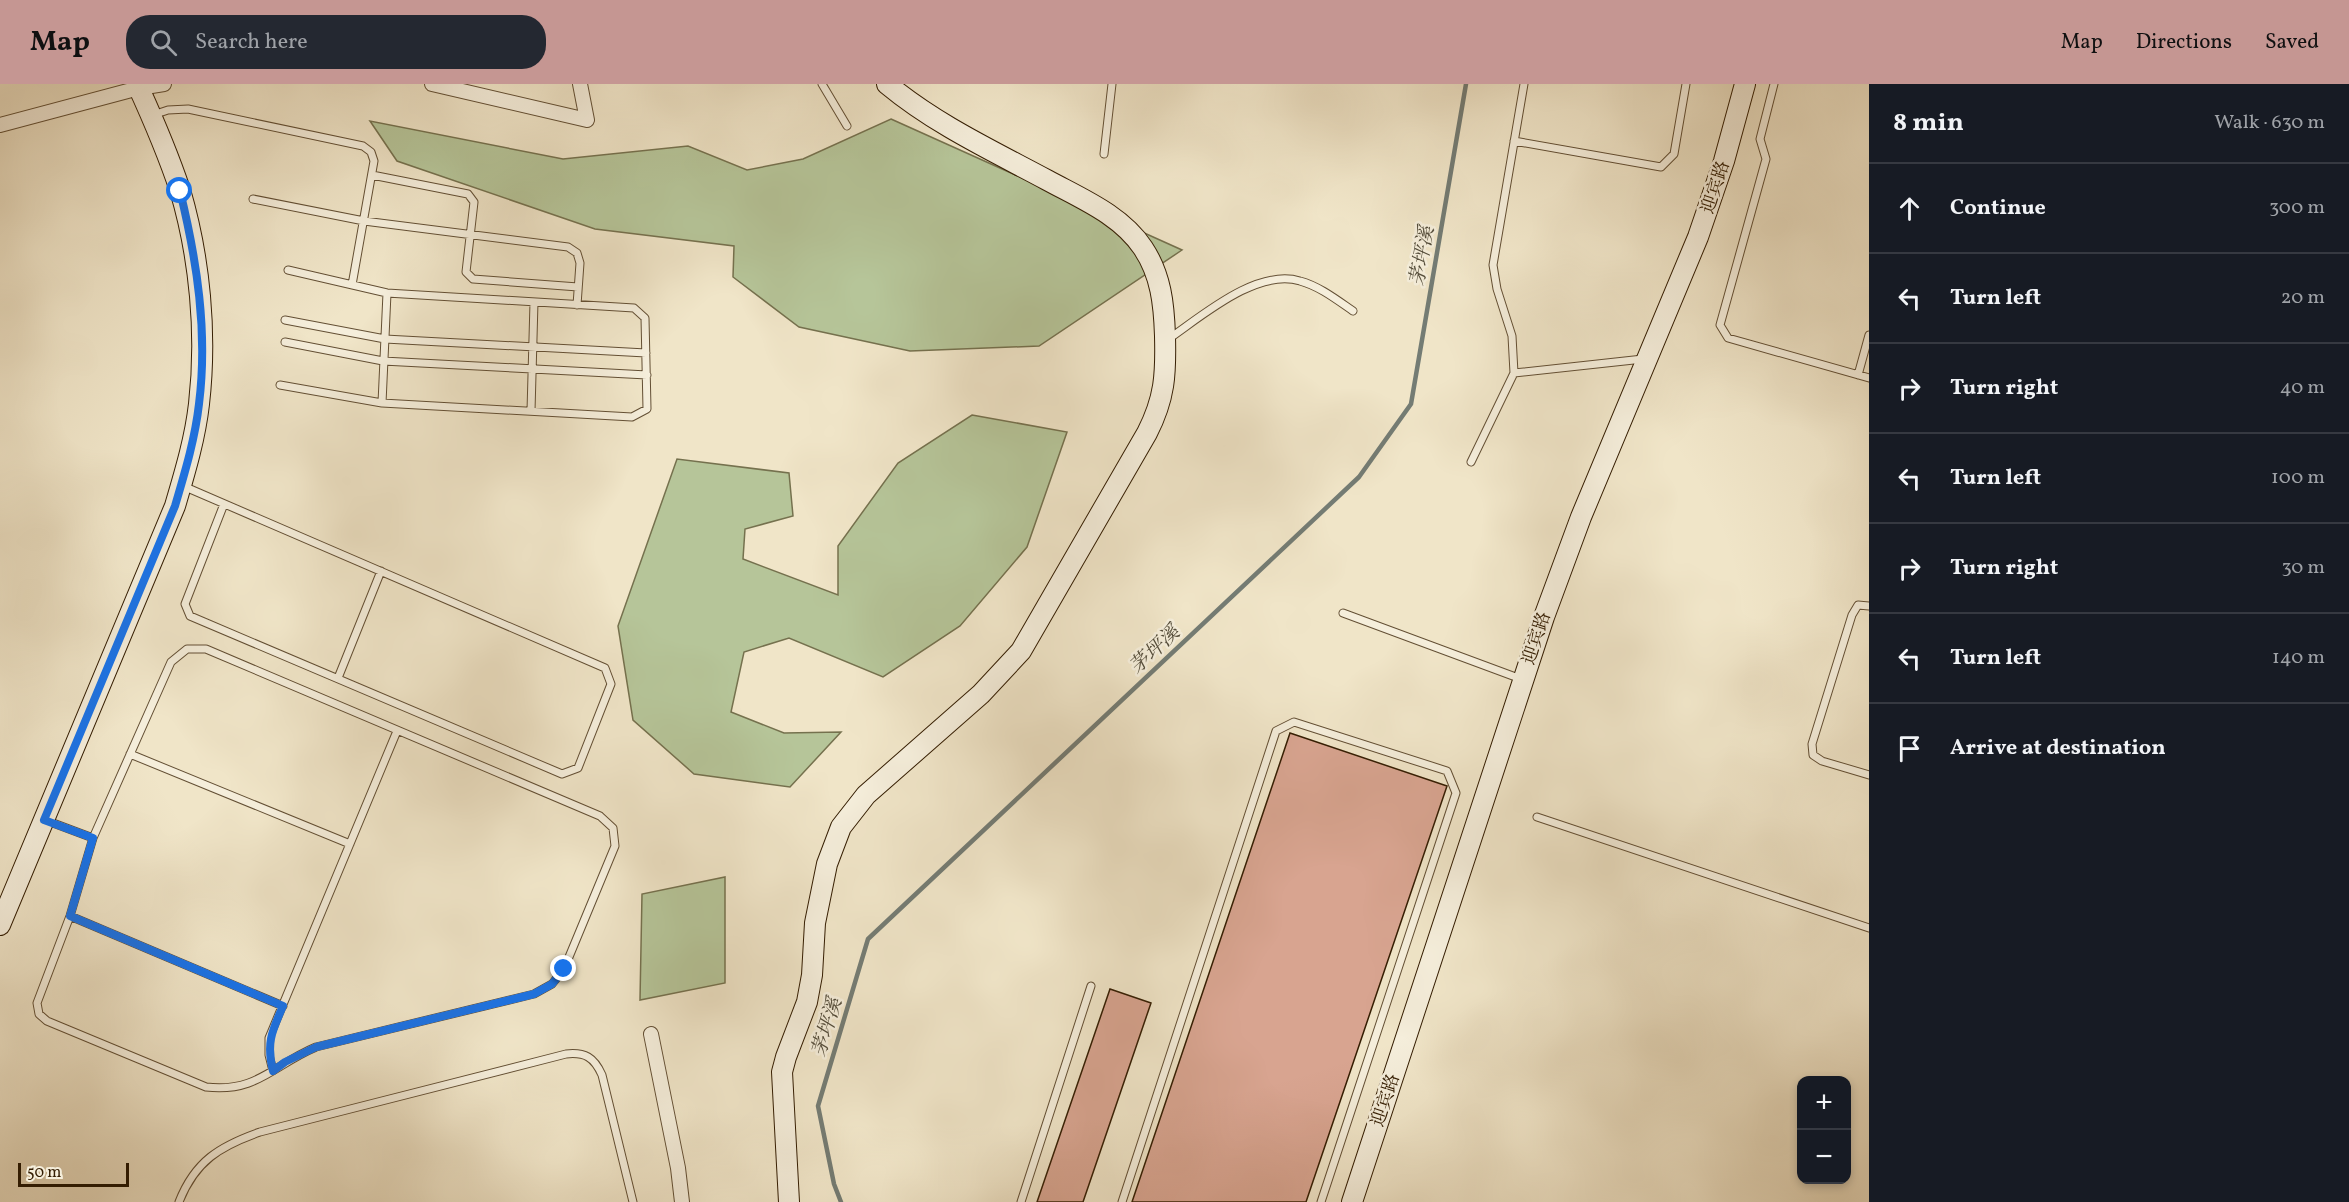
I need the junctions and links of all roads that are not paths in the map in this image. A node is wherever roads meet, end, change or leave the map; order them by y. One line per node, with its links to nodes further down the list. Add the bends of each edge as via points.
1 (164, 84): 11 (street)
2 (432, 84): 3 (street, via 587,120)
3 (580, 84)
4 (822, 84): 14 (lane)
5 (887, 84): 32 (main road, via 938,122 1094,205 1121,224 1143,248 1158,278)
6 (1112, 84): 16 (lane)
7 (1524, 84): 15 (lane)
8 (1686, 84): 15 (lane, via 1674,154 1661,167)
9 (1744, 84): 35 (main road, 迎宾路, via 1724,161 1698,237)
10 (1774, 84): 40 (lane, via 1760,139 1766,159 1720,325 1728,338)
11 (138, 86): 12 (main road); 13 (street)
12 (151, 116): 17 (lane, via 188,109 363,146 374,161); 46 (main road, via 180,191 200,296 199,404)
13 (0, 125)
14 (848, 126)
15 (1514, 141): 38 (lane, via 1493,265 1512,336)
16 (1104, 154)
17 (372, 175): 19 (lane); 20 (lane, via 468,194 474,202)
18 (253, 199): 19 (lane)
19 (364, 221): 20 (lane); 22 (lane)
20 (471, 234): 23 (lane, via 568,247 577,253); 23 (lane, via 466,272 473,279)
21 (288, 270): 22 (lane)
22 (352, 285): 24 (lane)
23 (578, 286): 26 (lane)
24 (387, 293): 25 (lane); 30 (lane)
25 (534, 302): 26 (lane); 33 (lane)
26 (577, 305): 34 (lane, via 634,308 645,318)
27 (1353, 310): 32 (lane, via 1316,287 1299,280 1278,279 1238,293)
28 (285, 320): 30 (lane)
29 (1869, 335): 40 (lane)
30 (385, 339): 33 (lane); 36 (lane)
31 (285, 342): 36 (lane)
32 (1165, 342): 70 (main road, via 1166,374 1155,419 1021,651 981,694 866,795 841,827 827,864 815,923 807,1002 782,1072)
33 (533, 347): 34 (lane); 37 (lane)
34 (646, 352): 39 (lane)
35 (1648, 358): 38 (lane); 52 (main road, 迎宾路, via 1561,568)
36 (384, 361): 37 (lane); 43 (lane)
37 (532, 369): 39 (lane); 44 (lane)
38 (1514, 373): 45 (lane)
39 (647, 375): 44 (lane, via 647,409 633,417)
40 (1858, 375): 41 (lane)
41 (1869, 378)
42 (280, 385): 43 (lane)
43 (381, 403): 44 (lane)
44 (531, 411)
45 (1471, 462)
46 (181, 485): 47 (lane); 57 (main road)
47 (224, 504): 48 (lane); 51 (lane, via 185,604 190,616)
48 (381, 571): 51 (lane); 51 (lane, via 605,668 611,684 578,768 562,774)
49 (1869, 606): 55 (lane, via 1858,605 1852,615 1812,744 1813,755 1822,761)
50 (1343, 613): 52 (lane)
51 (338, 678)
52 (1523, 679): 74 (main road, 迎宾路)
53 (397, 730): 54 (lane, via 206,649 187,649 171,662); 59 (lane); 66 (lane, via 600,816 613,828 615,846 564,969 552,984 534,994 316,1047)
54 (130, 754): 58 (lane); 59 (lane)
55 (1869, 775)
56 (1537, 818): 62 (lane)
57 (44, 820): 58 (lane); 61 (main road)
58 (93, 838): 60 (lane)
59 (350, 844): 64 (lane)
60 (70, 916): 64 (lane); 66 (lane, via 37,1003 39,1014 47,1021 206,1088 242,1087)
61 (0, 925)
62 (1869, 928)
63 (1091, 986): 71 (lane)
64 (283, 1006): 66 (lane, via 269,1038)
65 (651, 1034): 69 (street)
66 (273, 1071)
67 (180, 1202): 68 (lane, via 194,1172 240,1139 578,1053 589,1056 602,1075)
68 (633, 1202)
69 (682, 1202)
70 (789, 1202)
71 (1021, 1202)
72 (1122, 1202): 73 (lane, via 1276,731 1294,722 1448,771 1456,793)
73 (1321, 1202)
74 (1352, 1202)

